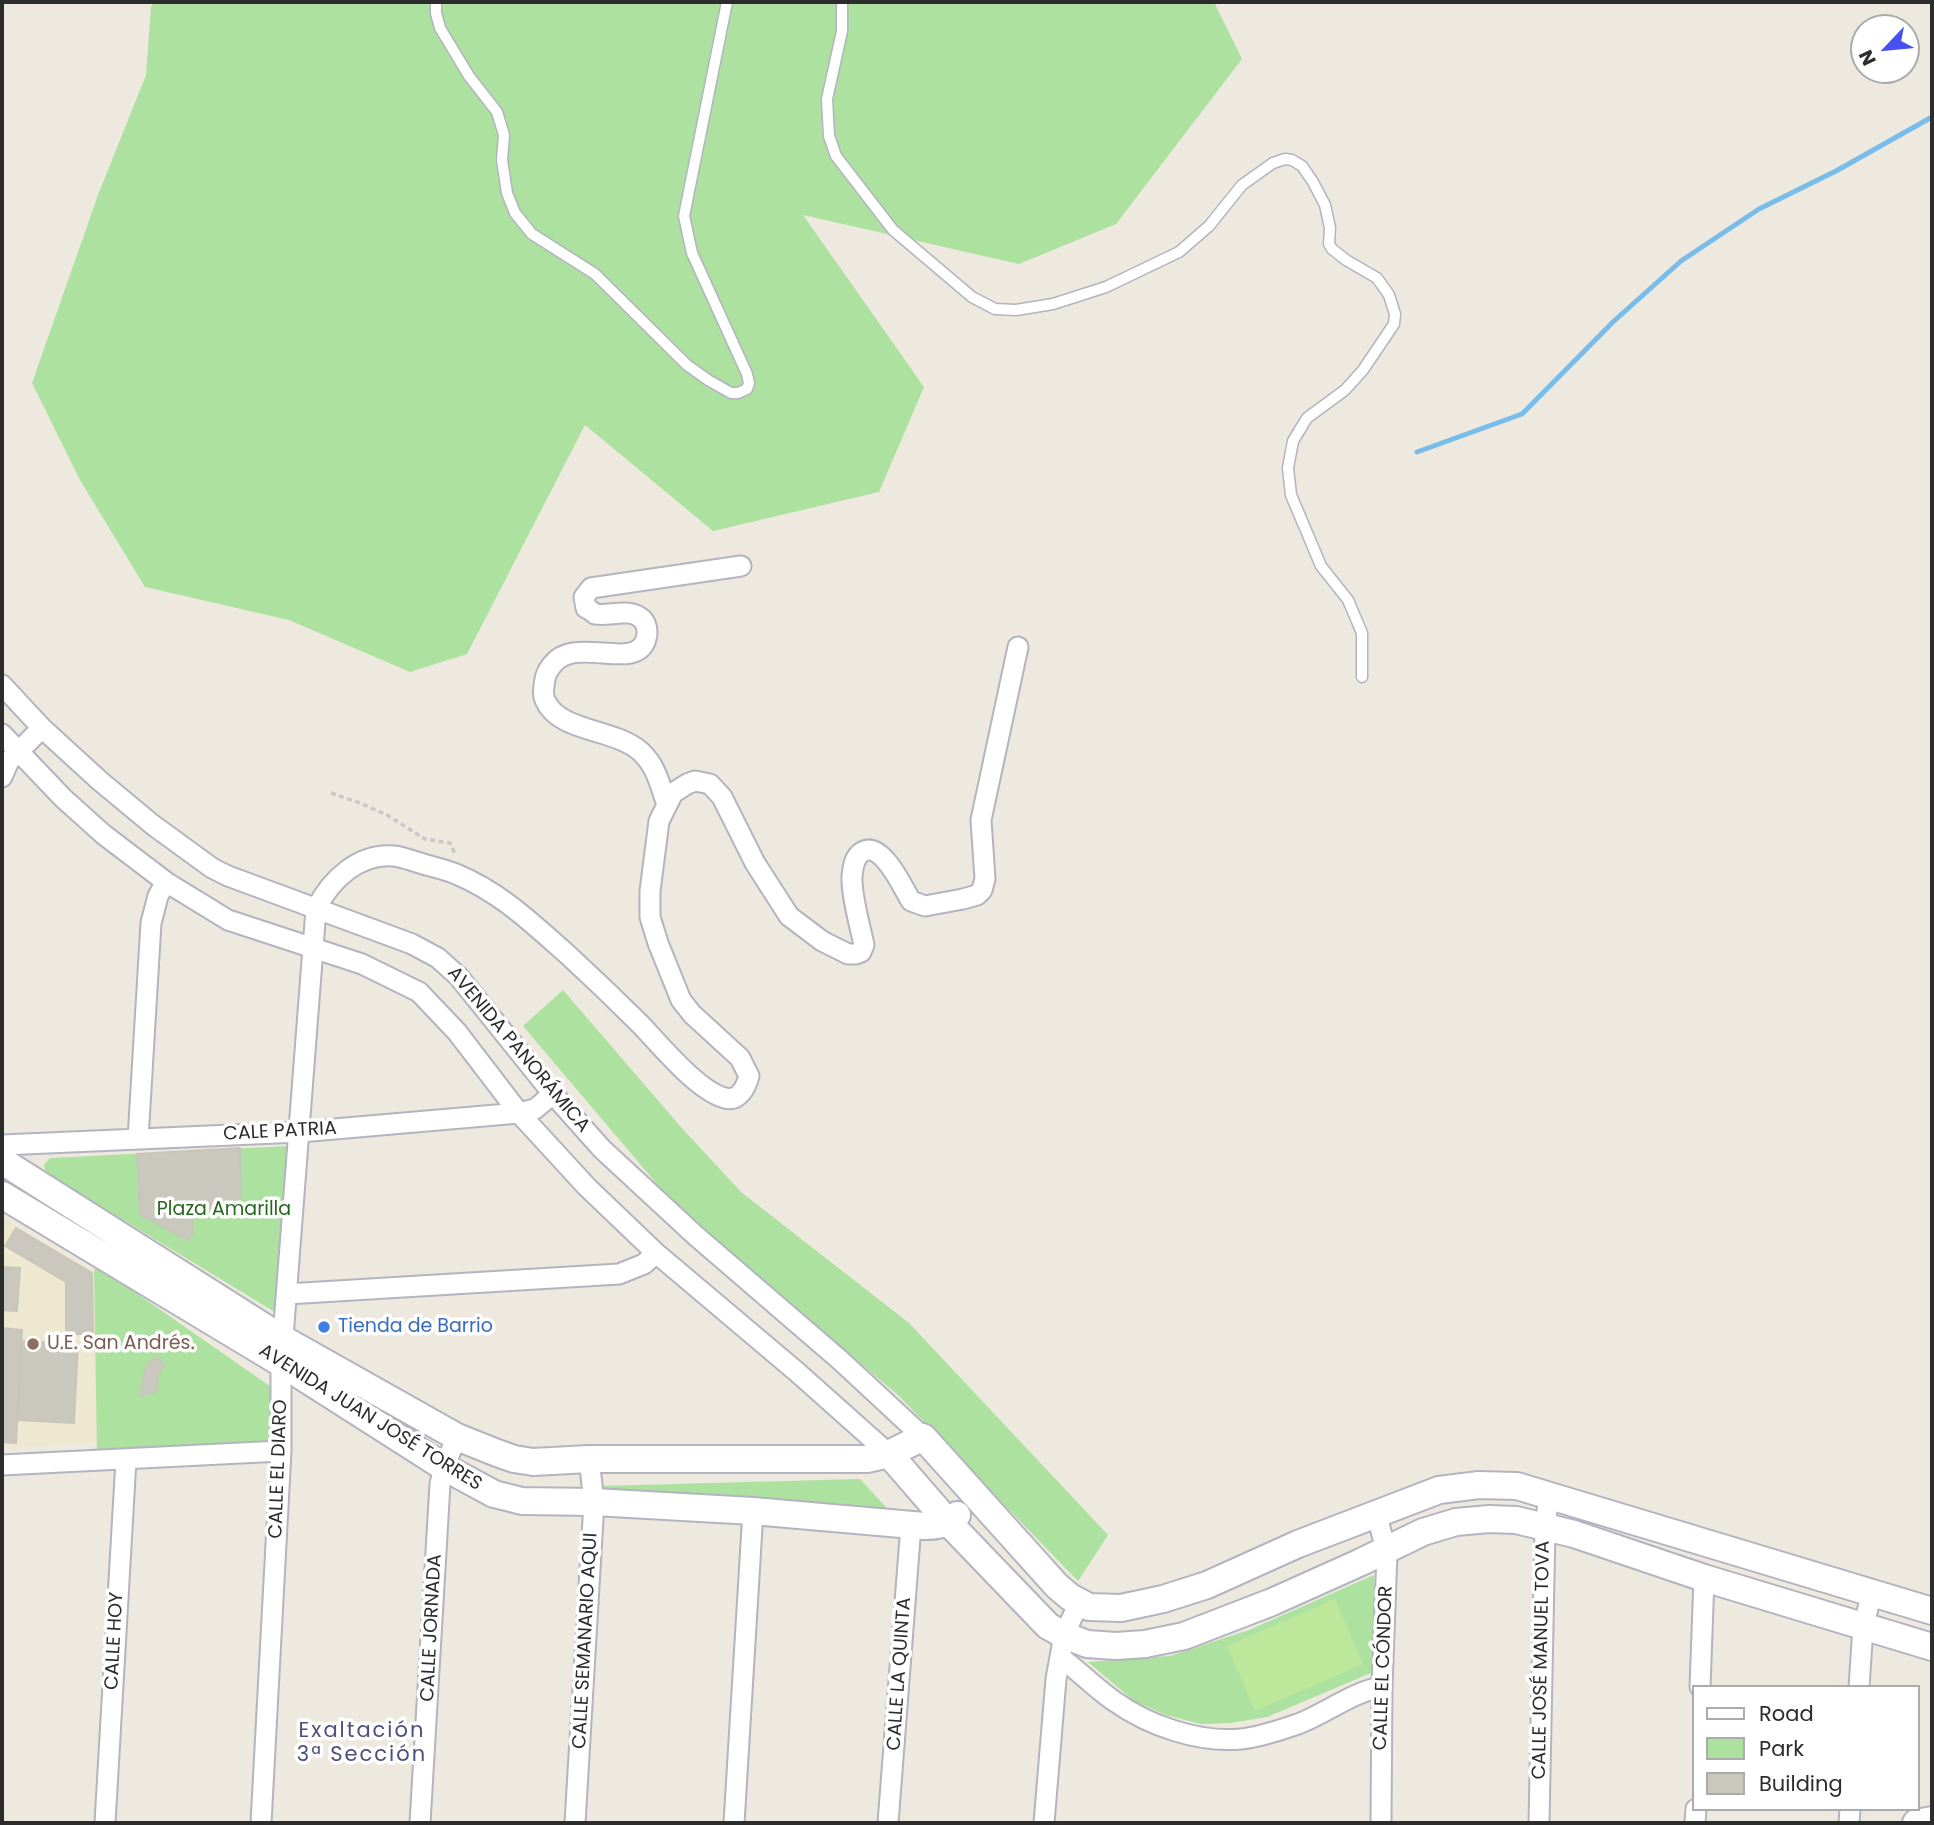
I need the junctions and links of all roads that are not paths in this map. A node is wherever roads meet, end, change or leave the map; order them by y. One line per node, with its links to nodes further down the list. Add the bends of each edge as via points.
1 (436, 2): 2 (lane, via 440,28 497,112 504,135 507,193 531,234 595,274 687,365 727,391 738,393 747,389 747,374 692,253 684,216)
2 (727, 2)
3 (842, 2): 6 (lane, via 842,31 827,99 829,136 836,156 893,230 972,297 995,309 1053,304 1106,287 1179,252 1209,226 1242,185 1273,163 1285,159 1302,166 1325,205 1332,249 1377,278 1395,314 1394,324 1363,370 1307,418 1293,441 1288,468 1291,495 1312,547 1348,600 1362,633)
4 (741, 566): 12 (street, via 591,588 584,597 586,608 594,614 638,617 648,633 644,646 626,654 573,652 556,659 545,674 545,701 556,716 615,736 640,751 655,768)
5 (1018, 647): 12 (street, via 981,820 982,890 977,895 917,905 887,860 877,852 859,853 852,879 864,945 856,954 822,941 789,916 755,863 722,797 710,784 687,784)
6 (1362, 677)
7 (2, 685): 8 (street, AVENIDA PANORÁMICA)
8 (42, 729): 10 (street); 14 (street, AVENIDA PANORÁMICA, via 142,816 212,868)
9 (2, 734): 10 (street, AVENIDA PANORÁMICA)
10 (19, 752): 11 (street); 13 (street, AVENIDA PANORÁMICA, via 103,834)
11 (2, 777)
12 (668, 800): 14 (street, via 659,821 650,917 681,1000 740,1058 749,1076 746,1088 736,1097 716,1095 698,1083 520,911 456,874 396,856 374,856 335,880)
13 (166, 883): 15 (street, AVENIDA PANORÁMICA, via 228,920); 19 (street, via 150,923)
14 (316, 909): 15 (street, CALLE EL DIARO); 16 (street, AVENIDA PANORÁMICA, via 438,958 458,976)
15 (313, 947): 17 (street, AVENIDA PANORÁMICA, via 419,992 457,1032); 18 (street, CALLE EL DIARO)
16 (553, 1094): 17 (street, CALE PATRIA, via 535,1109); 27 (street, AVENIDA PANORÁMICA, via 602,1149)
17 (519, 1113): 18 (street, CALE PATRIA); 23 (street, AVENIDA PANORÁMICA)
18 (300, 1132): 19 (street, CALE PATRIA); 24 (street, CALLE EL DIARO)
19 (138, 1139): 20 (street, CALE PATRIA)
20 (2, 1145)
21 (2, 1161): 25 (street, AVENIDA JUAN JOSÉ TORRES)
22 (2, 1195): 25 (street, AVENIDA JUAN JOSÉ TORRES)
23 (656, 1253): 24 (street, via 644,1264 619,1274); 29 (street, AVENIDA PANORÁMICA)
24 (287, 1294): 25 (street, CALLE EL DIARO)
25 (282, 1351): 26 (street, AVENIDA JUAN JOSÉ TORRES); 28 (street, CALLE EL DIARO); 33 (street, AVENIDA JUAN JOSÉ TORRES)
26 (457, 1437): 30 (street, AVENIDA JUAN JOSÉ TORRES, via 514,1459); 33 (street, CALLE JORNADA)
27 (923, 1437): 29 (street, AVENIDA JUAN JOSÉ TORRES); 35 (street)
28 (281, 1451): 31 (street); 55 (street, CALLE EL DIARO)
29 (889, 1454): 30 (street, AVENIDA JUAN JOSÉ TORRES, via 867,1459); 39 (street)
30 (589, 1459): 36 (street, CALLE SEMANARIO AQUI)
31 (126, 1460): 32 (street); 54 (street, CALLE HOY)
32 (2, 1465)
33 (443, 1467): 36 (street, AVENIDA JUAN JOSÉ TORRES, via 494,1494 522,1501); 56 (street, CALLE JORNADA)
34 (1549, 1496): 38 (street, via 1517,1486 1479,1485 1440,1490); 41 (street, CALLE JOSÉ MANUEL TOVA); 44 (street)
35 (977, 1498): 39 (street); 45 (street, via 1057,1586)
36 (594, 1502): 37 (street, AVENIDA JUAN JOSÉ TORRES); 57 (street, CALLE SEMANARIO AQUI)
37 (753, 1511): 40 (street, AVENIDA JUAN JOSÉ TORRES); 58 (street)
38 (1376, 1513): 42 (street, CALLE EL CÓNDOR); 45 (street, via 1164,1599 1113,1608)
39 (948, 1522): 40 (street, AVENIDA JUAN JOSÉ TORRES); 48 (street)
40 (911, 1525): 59 (street, CALLE LA QUINTA)
41 (1545, 1526): 42 (street, via 1516,1520 1456,1522); 43 (street); 62 (street, CALLE JOSÉ MANUEL TOVA)
42 (1386, 1549): 48 (street, via 1272,1602 1184,1636 1145,1644); 52 (street, CALLE EL CÓNDOR)
43 (1704, 1578): 47 (street); 50 (street)
44 (1872, 1593): 46 (street); 47 (street)
45 (1079, 1603): 48 (street)
46 (1932, 1611)
47 (1863, 1627): 49 (street); 51 (street)
48 (1062, 1646): 52 (street, via 1090,1683 1132,1713 1178,1732 1214,1738 1239,1740 1273,1732); 60 (street)
49 (1932, 1647)
50 (1700, 1685)
51 (1859, 1685)
52 (1382, 1687): 61 (street, CALLE EL CÓNDOR)
53 (1932, 1821): 63 (street)
54 (105, 1823)
55 (261, 1823)
56 (420, 1823)
57 (575, 1823)
58 (734, 1823)
59 (888, 1823)
60 (1044, 1823)
61 (1381, 1823)
62 (1539, 1823)
63 (1916, 1823)

